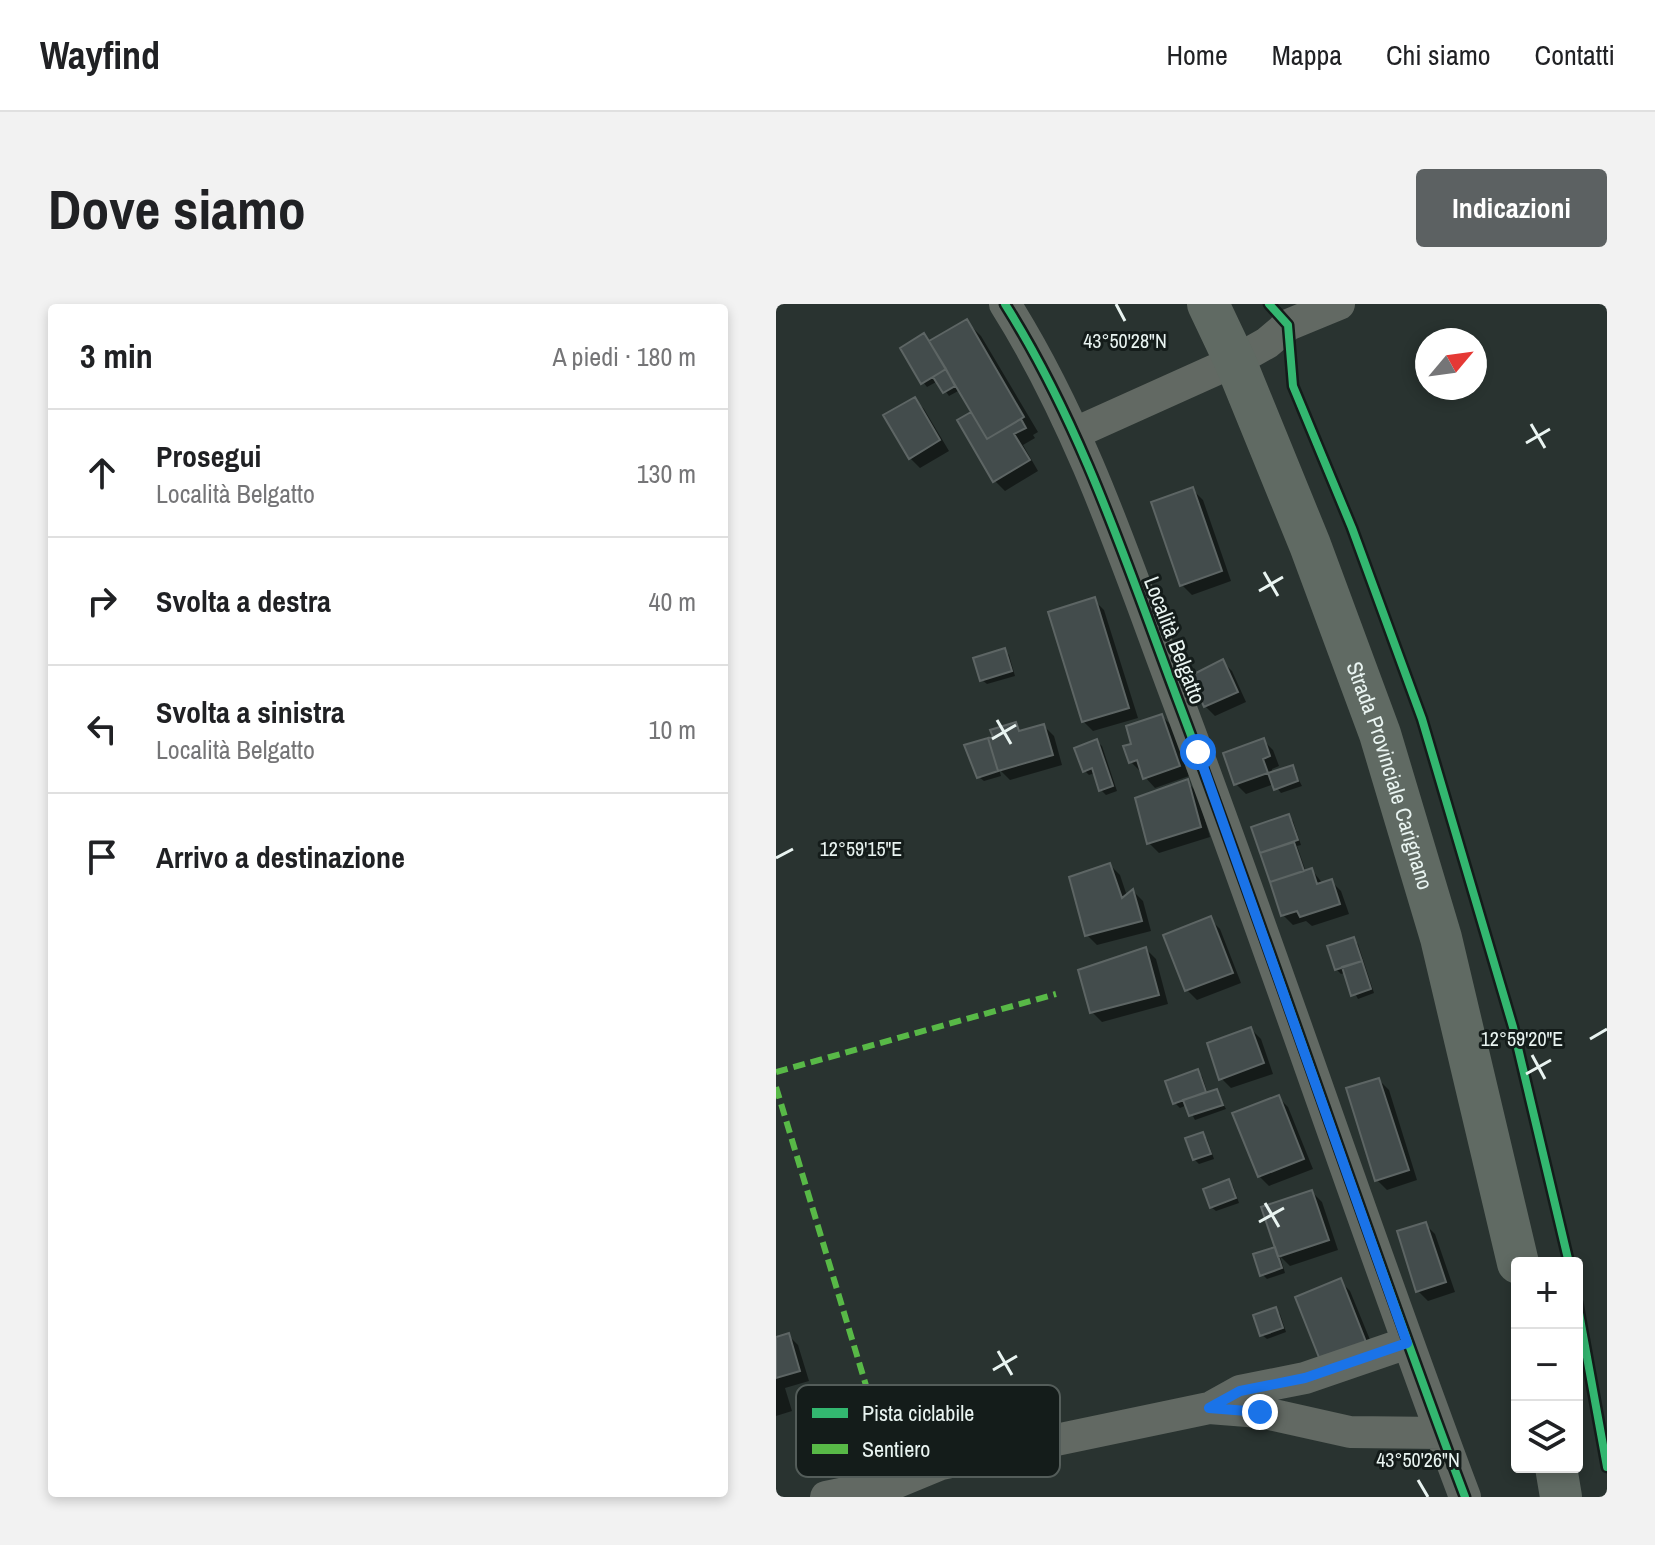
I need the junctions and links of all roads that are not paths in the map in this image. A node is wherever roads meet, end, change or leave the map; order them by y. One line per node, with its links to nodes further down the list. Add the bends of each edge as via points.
1 (1005, 304): 4 (street, Località Belgatto)
2 (1339, 304): 3 (street, via 1288,325 1267,343)
3 (1222, 332): 4 (street); 5 (main road, Strada Provinciale Carignano, via 1380,734 1441,938)
4 (1075, 433): 6 (street, Località Belgatto, via 1203,767)
5 (1517, 1257)
6 (1407, 1343): 7 (street, via 1305,1378 1240,1391); 8 (street, Località Belgatto)
7 (1209, 1408): 8 (street, via 1260,1412 1350,1432); 9 (street)
8 (1441, 1433): 13 (street, Località Belgatto)
9 (1060, 1439)
10 (1557, 1473): 14 (main road)
11 (910, 1477): 12 (street)
12 (826, 1497)
13 (1465, 1497)
14 (1561, 1497)

